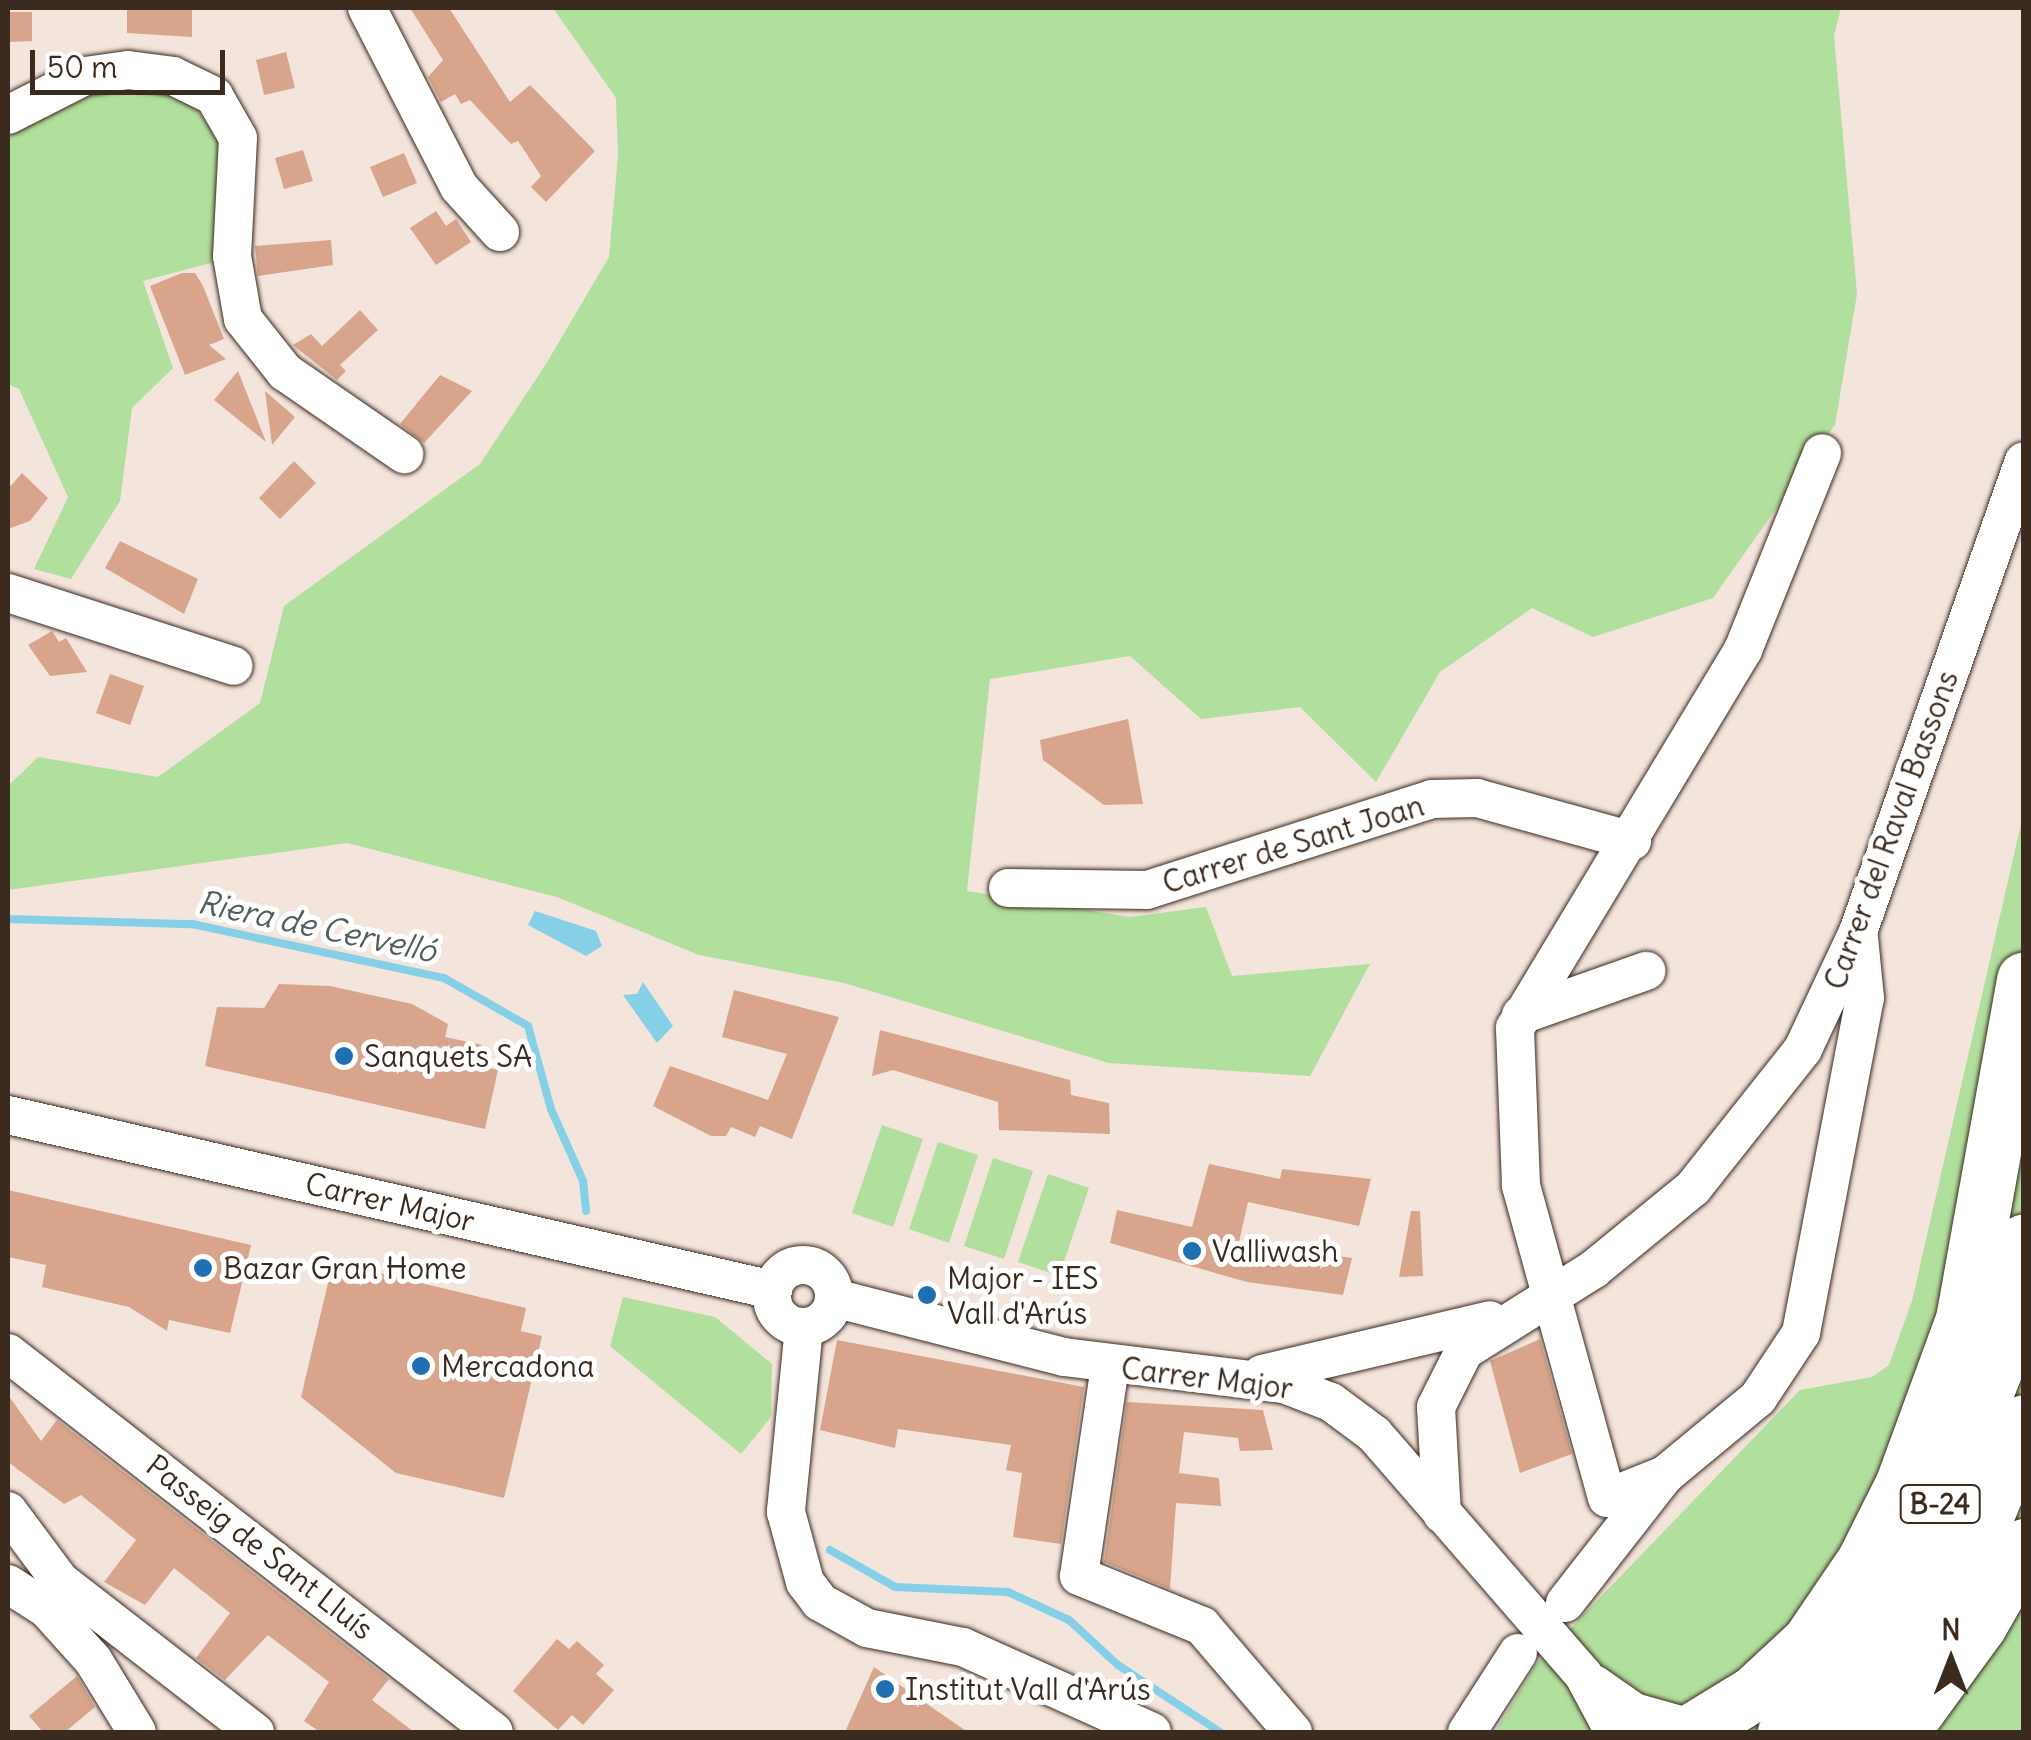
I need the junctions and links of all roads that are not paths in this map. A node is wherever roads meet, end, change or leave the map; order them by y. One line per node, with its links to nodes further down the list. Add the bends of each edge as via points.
1 (367, 8): 3 (street, via 459,186)
2 (8, 115): 5 (street, via 85,76 128,70 173,76 214,96 238,138 232,256 243,319 285,372)
3 (500, 232)
4 (1822, 453): 9 (street, via 1743,650)
5 (404, 454)
6 (2024, 461): 11 (street, Carrer del Raval Bassons)
7 (8, 593): 8 (street)
8 (234, 666)
9 (1632, 841): 10 (street, Carrer de Sant Joan, via 1477,798 1432,798 1147,890); 14 (street)
10 (1008, 888)
11 (1858, 932): 19 (street, Carrer del Raval Bassons, via 1803,1049 1730,1150 1650,1226); 25 (street, via 1864,998 1801,1333 1735,1423)
12 (1646, 971): 14 (street)
13 (2024, 979): 33 (highway, via 1963,1319 1903,1482 1864,1561 1809,1642)
14 (1521, 1015): 19 (street, via 1510,1062)
15 (8, 1115): 17 (street, Carrer Major)
16 (2024, 1240): 41 (highway, B-24, via 1994,1371 1948,1489 1872,1629)
17 (773, 1290): 18 (street, via 782,1272 801,1266 829,1279); 20 (street, via 782,1319)
18 (834, 1298): 20 (street, via 825,1319); 22 (street, Carrer Major)
19 (1531, 1305): 23 (street, via 1418,1343); 25 (street, via 1607,1498); 27 (street, via 1464,1351 1441,1392 1433,1450)
20 (804, 1327): 37 (street, via 786,1512 800,1567 820,1602 867,1628 963,1647)
21 (12, 1362): 36 (street, Passeig de Sant Lluís)
22 (1110, 1366): 23 (street, Carrer Major); 38 (street, via 1079,1576 1202,1626)
23 (1245, 1378): 27 (street, Carrer Major, via 1312,1393 1354,1416)
24 (2024, 1422): 42 (highway, B-24, via 1986,1516 1931,1617)
25 (1665, 1475): 30 (street)
26 (8, 1511): 35 (street, via 60,1581)
27 (1442, 1514): 32 (street, Carrer Major)
28 (2024, 1546): 43 (highway, via 1979,1626)
29 (8, 1584): 34 (street, via 47,1610 93,1660)
30 (1565, 1603)
31 (1518, 1653): 39 (street)
32 (1584, 1676): 33 (street, Carrer Major, via 1634,1712); 40 (street, Carrer Major)
33 (1707, 1731)
34 (137, 1732)
35 (255, 1732)
36 (494, 1732)
37 (1152, 1732)
38 (1292, 1732)
39 (1467, 1732)
40 (1614, 1732)
41 (1786, 1732)
42 (1842, 1732)
43 (1901, 1732)

